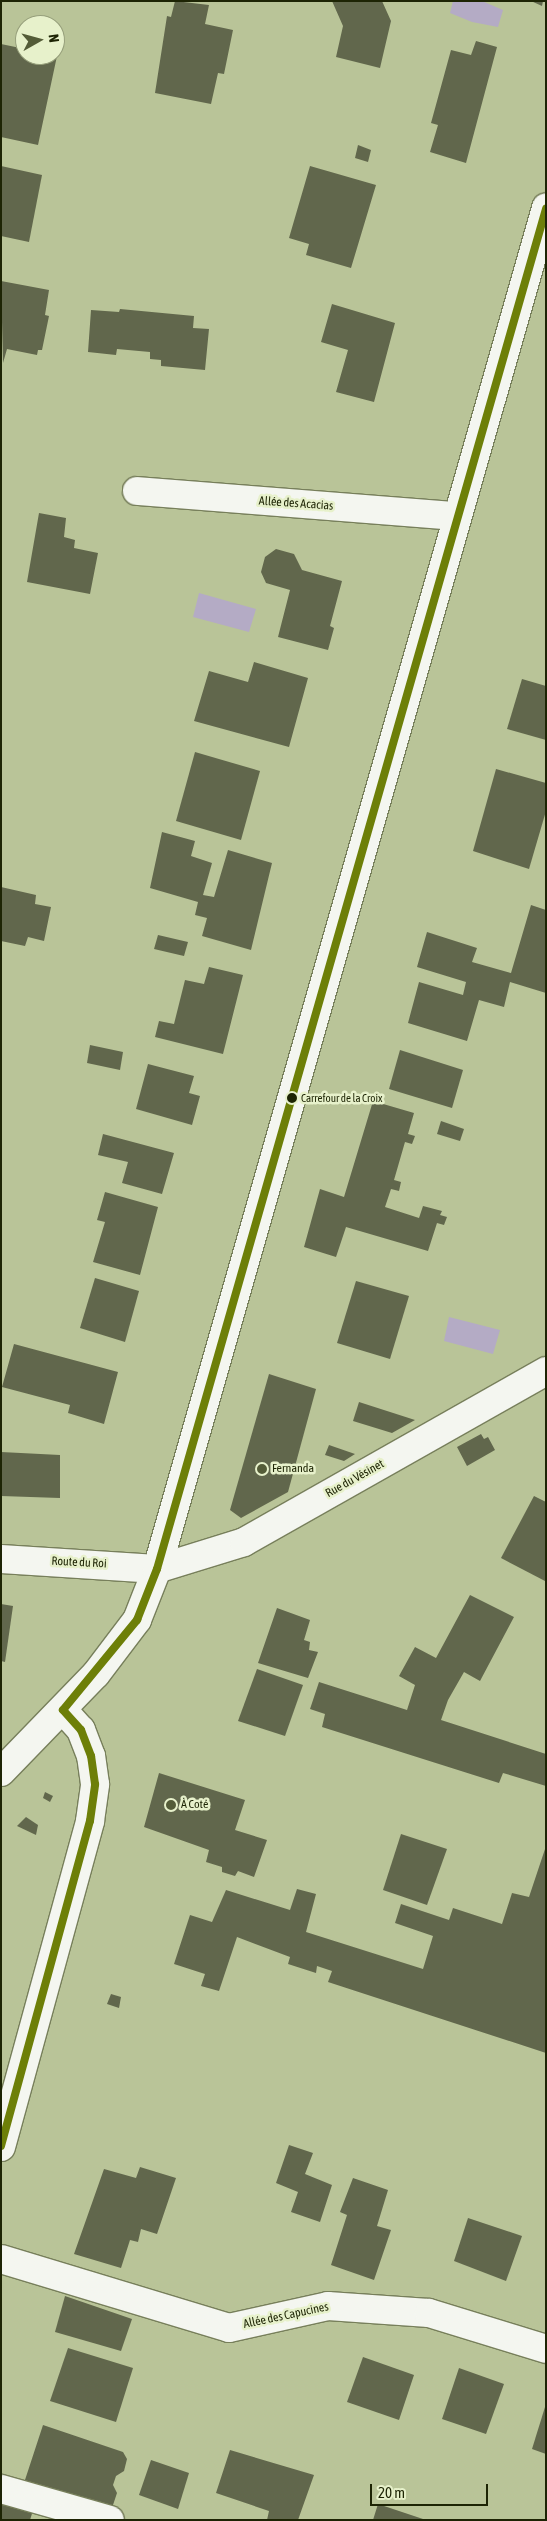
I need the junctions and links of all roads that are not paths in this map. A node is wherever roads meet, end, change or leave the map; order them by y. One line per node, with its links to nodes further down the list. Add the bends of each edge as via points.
1 (544, 218): 3 (street)
2 (137, 491): 3 (street, Allée des Acacias)
3 (455, 516): 6 (street)
4 (546, 1372): 6 (street, Rue du Vésinet, via 244,1542)
5 (1, 1560): 6 (street, Route du Roi)
6 (157, 1570): 7 (street, via 136,1620)
7 (63, 1710): 8 (street); 9 (street, via 81,1730 90,1756 95,1784 90,1821)
8 (1, 1772)
9 (1, 2146)
10 (1, 2259): 11 (street, Allée des Capucines, via 229,2328 328,2306 429,2313)
11 (546, 2349)
12 (1, 2489): 13 (street)
13 (110, 2520)

